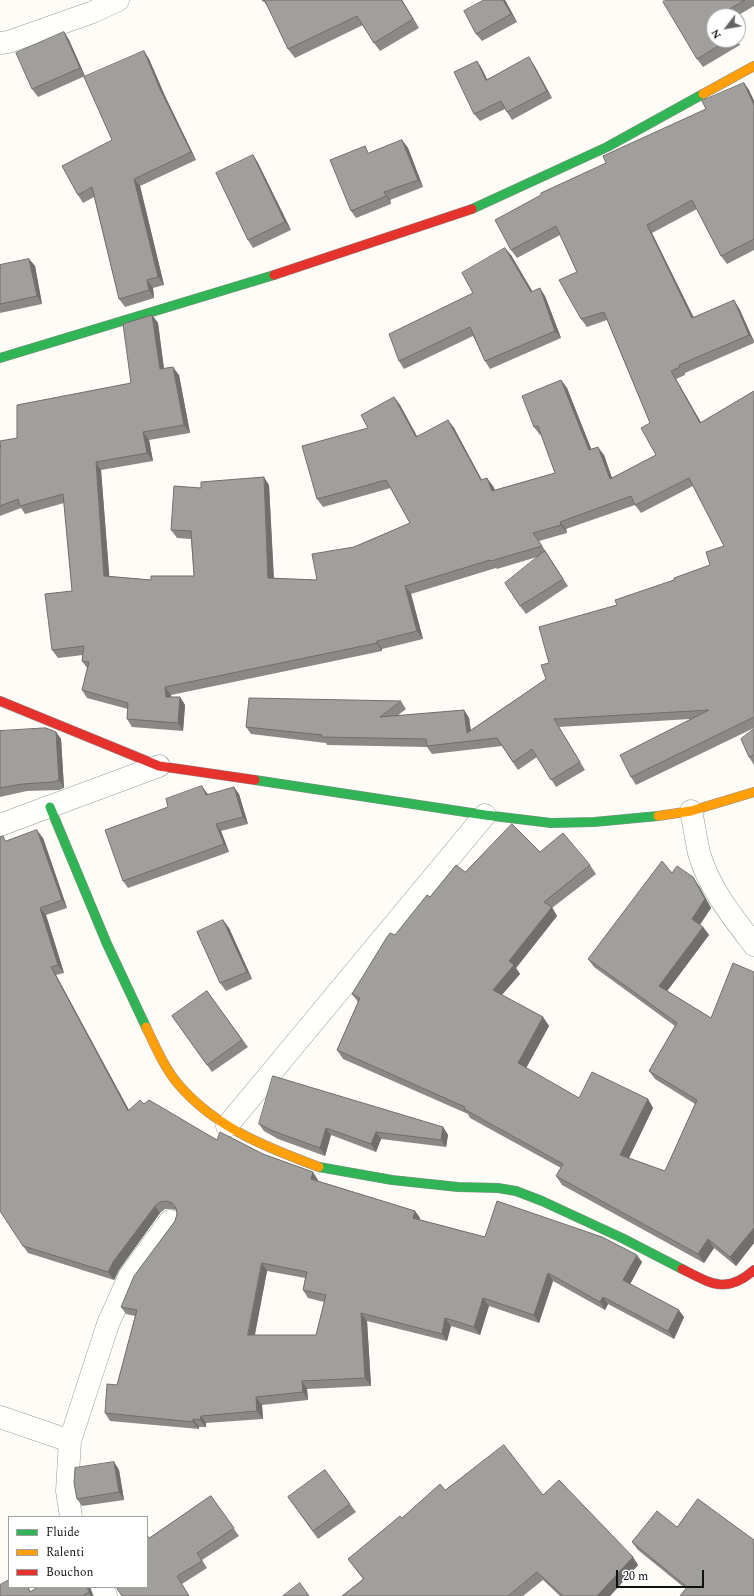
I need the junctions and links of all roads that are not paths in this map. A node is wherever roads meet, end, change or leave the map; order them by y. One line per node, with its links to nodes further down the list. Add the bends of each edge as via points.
1 (118, 0): 2 (street, via 94,12)
2 (0, 43)
3 (754, 66): 4 (street, via 606,147 471,209 265,278)
4 (0, 358)
5 (0, 701): 6 (street)
6 (159, 766): 8 (street); 10 (street)
7 (754, 792): 9 (street)
8 (50, 807): 11 (street); 13 (street, via 108,944 157,1050 178,1084 201,1108)
9 (692, 811): 10 (street, via 648,818 551,823); 12 (street, via 700,854 712,886)
10 (485, 815): 13 (street)
11 (0, 825)
12 (754, 945)
13 (227, 1126): 15 (street, via 273,1150 322,1168 392,1180 516,1191 622,1238 712,1284 731,1284 745,1278)
14 (170, 1221): 17 (street, via 129,1276 108,1324)
15 (754, 1270)
16 (0, 1417): 17 (street)
17 (70, 1442): 18 (street, via 67,1491)
18 (71, 1516)

